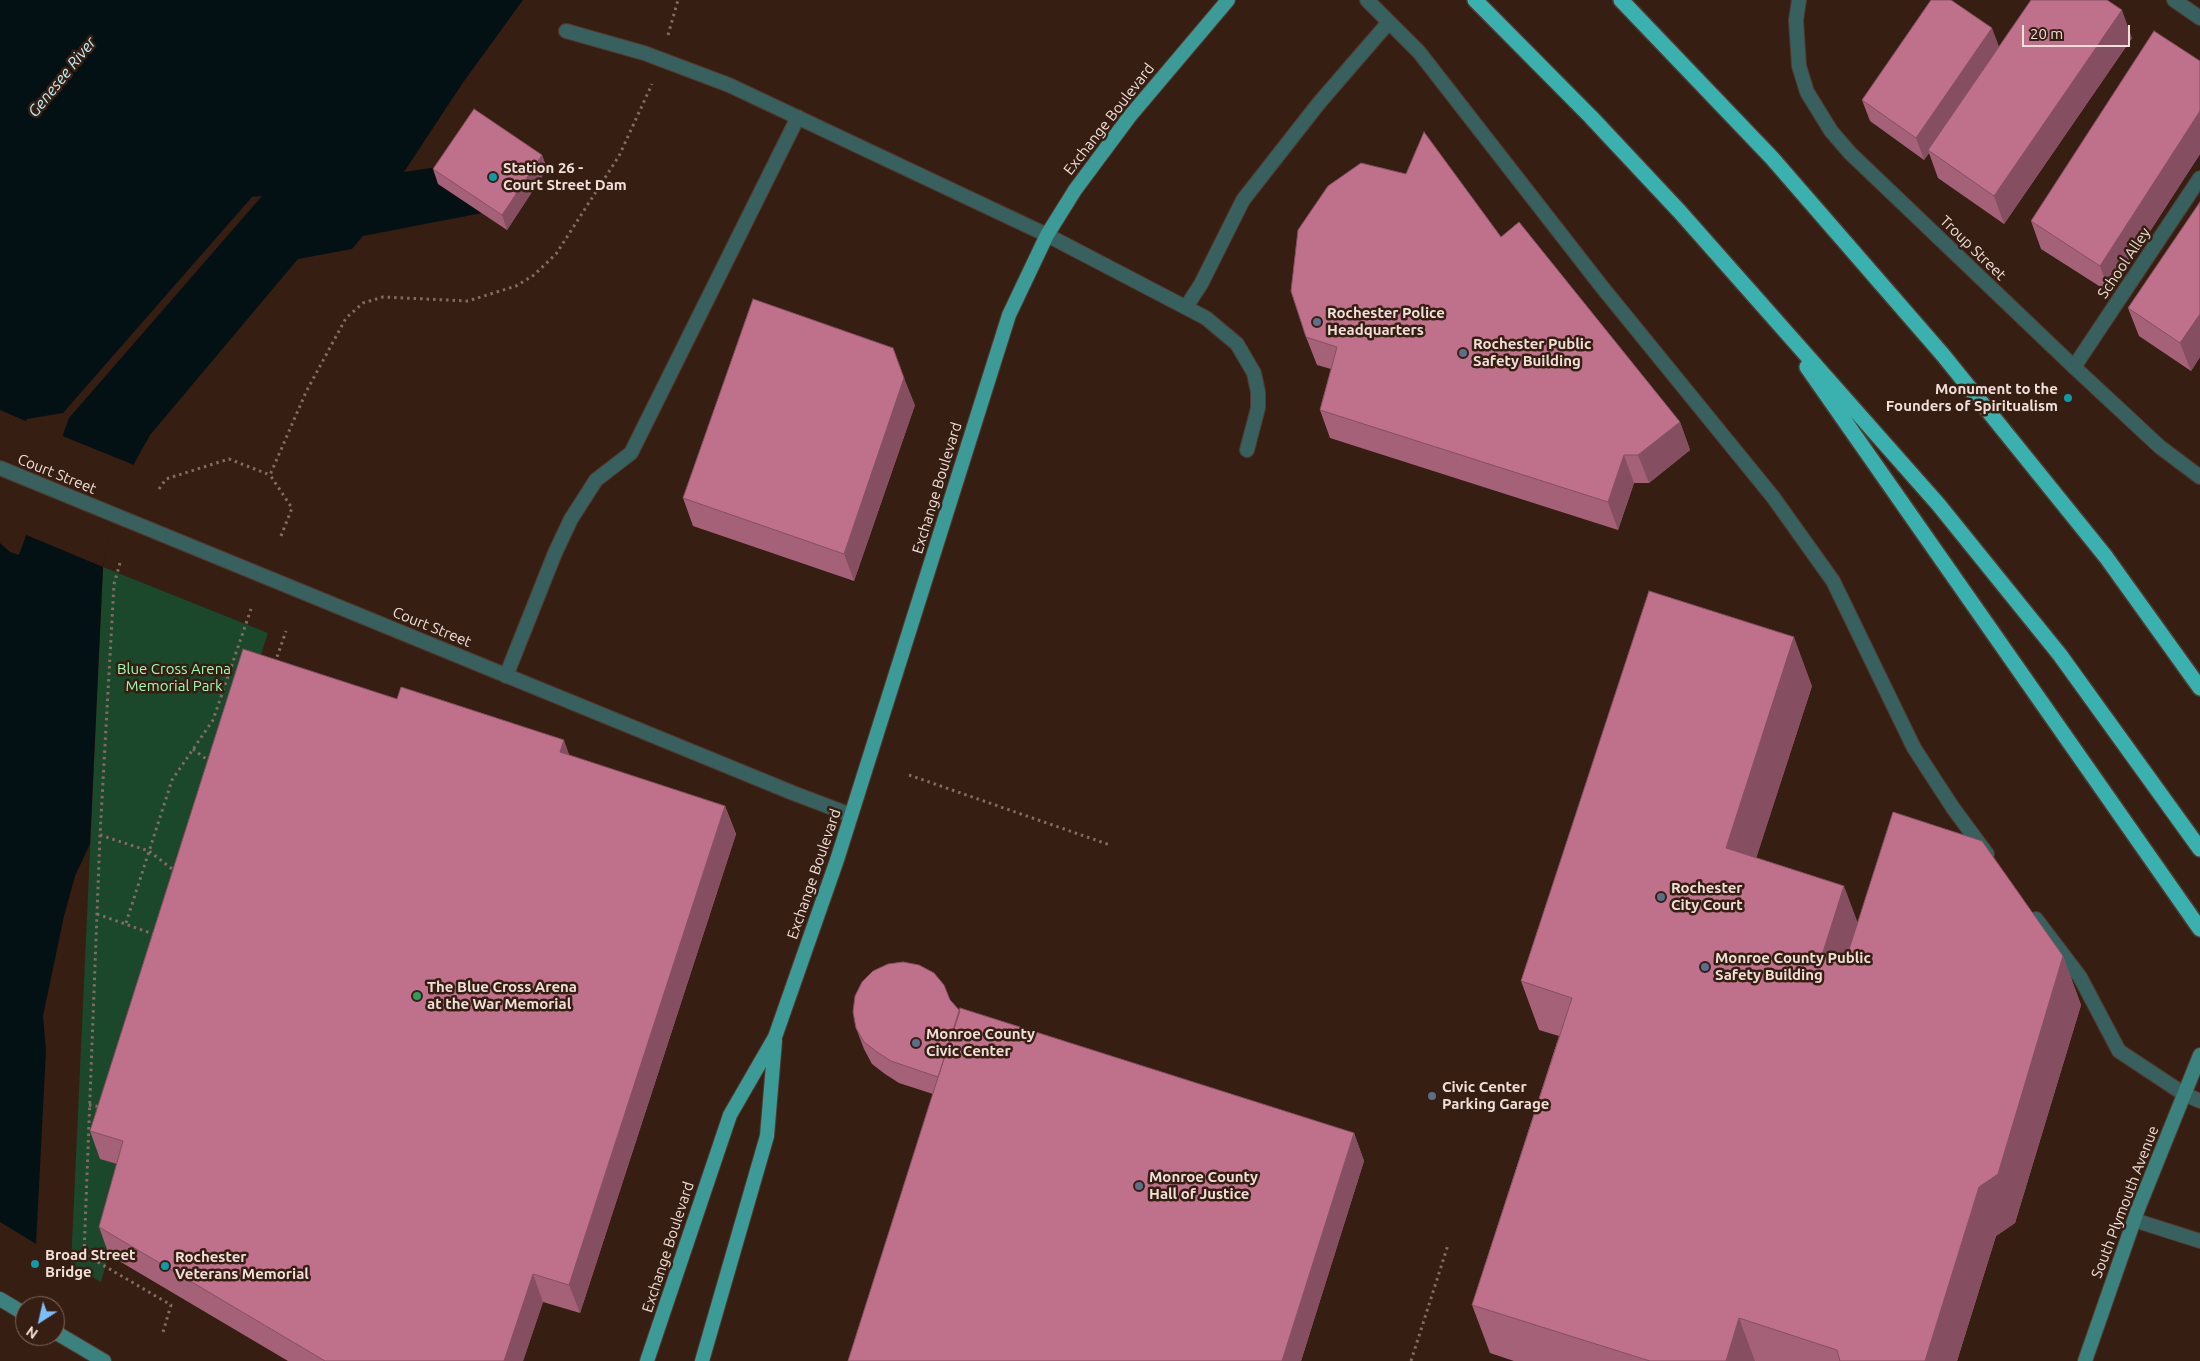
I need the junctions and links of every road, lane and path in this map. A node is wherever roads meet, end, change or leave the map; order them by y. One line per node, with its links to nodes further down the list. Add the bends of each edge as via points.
1 (678, 0): 11 (path)
2 (1228, 0): 14 (main road, Exchange Boulevard, via 1109,142)
3 (1367, 0): 9 (street)
4 (1475, 0): 18 (highway, via 1641,170)
5 (1621, 0): 28 (highway, via 1772,158 1869,269 2030,462)
6 (1799, 0): 19 (street, Troup Street, via 1796,28 1799,66 1807,92 1831,131 1850,154)
7 (2174, 0): 8 (street)
8 (2200, 18)
9 (1389, 22): 16 (street, via 1319,103 1243,200); 44 (street, via 1419,52 1602,287 1778,505 1833,582 1914,748 1953,808)
10 (566, 31): 11 (street)
11 (661, 59): 12 (street, via 729,85); 22 (path, via 630,136 556,254 534,275 516,286 468,301 383,297 363,303 342,325 306,392)
12 (798, 118): 14 (street); 34 (street, via 631,453 596,480 570,519)
13 (2200, 178): 15 (street, School Alley)
14 (1048, 234): 16 (street); 39 (main road, Exchange Boulevard, via 1006,323)
15 (2118, 301): 17 (street); 19 (street, School Alley)
16 (1186, 307): 20 (street, via 1223,330 1238,344 1254,373 1258,408)
17 (2131, 309)
18 (1767, 310): 42 (highway, via 1979,554 2065,663); 49 (highway)
19 (2074, 367): 23 (street, Troup Street, via 2160,446)
20 (1248, 450)
21 (0, 468): 34 (street, Court Street)
22 (270, 475): 24 (path, via 229,459 166,479); 25 (path, via 292,508)
23 (2200, 477)
24 (159, 489)
25 (281, 536)
26 (120, 563): 40 (path, via 114,584)
27 (251, 609): 30 (path)
28 (2146, 610): 33 (highway); 35 (highway)
29 (286, 631): 32 (path)
30 (235, 656): 31 (path); 36 (path, via 213,720)
31 (245, 659)
32 (273, 668)
33 (2200, 674)
34 (506, 676): 39 (street, Court Street)
35 (2200, 688)
36 (193, 749): 37 (path); 43 (path, via 172,780)
37 (211, 763)
38 (909, 775): 41 (path)
39 (851, 815): 51 (main road, Exchange Boulevard)
40 (100, 835): 43 (path); 47 (path)
41 (1110, 845)
42 (2200, 848)
43 (149, 851): 45 (path); 48 (path)
44 (1994, 862)
45 (182, 877)
46 (2028, 908): 53 (street, via 2080,977 2119,1051)
47 (97, 914): 48 (path); 55 (path)
48 (126, 923): 50 (path)
49 (2200, 929)
50 (163, 937)
51 (775, 1036): 65 (main road, Exchange Boulevard, via 730,1115); 66 (main road, Exchange Boulevard, via 767,1136)
52 (2199, 1057): 53 (main road, South Plymouth Avenue)
53 (2184, 1094): 54 (street); 57 (main road, South Plymouth Avenue)
54 (2200, 1101)
55 (89, 1105): 56 (path); 62 (path, via 84,1254 171,1305)
56 (109, 1108)
57 (2134, 1220): 58 (street); 68 (main road, South Plymouth Avenue)
58 (2200, 1241)
59 (1448, 1245): 67 (path)
60 (0, 1299): 61 (main road)
61 (15, 1308)
62 (163, 1332)
63 (65, 1338): 64 (main road)
64 (104, 1361)
65 (648, 1361)
66 (702, 1361)
67 (1411, 1361)
68 (2085, 1361)

